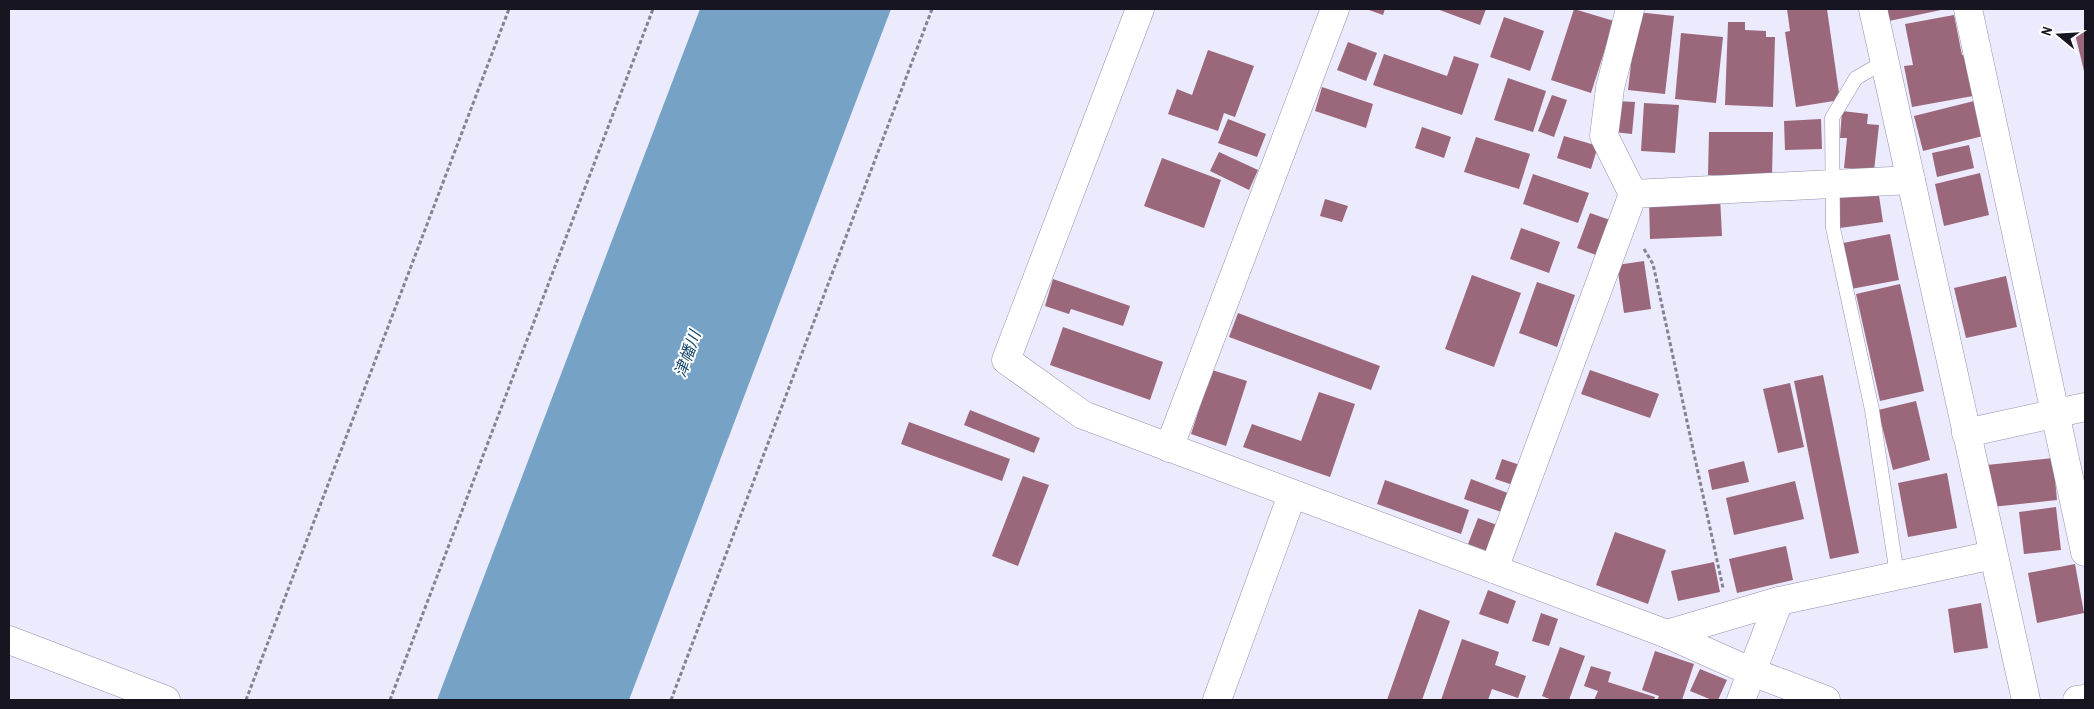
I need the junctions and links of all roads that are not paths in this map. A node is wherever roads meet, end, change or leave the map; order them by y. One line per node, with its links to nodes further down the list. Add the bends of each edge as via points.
1 (1140, 9): 13 (street, via 1006,360 1083,415)
2 (1335, 9): 13 (street)
3 (1630, 9): 9 (street, via 1610,88 1604,136)
4 (1873, 9): 6 (street)
5 (1968, 9): 11 (street)
6 (1884, 62): 7 (street); 8 (lane, via 1856,78 1832,118)
7 (1910, 180): 8 (street); 12 (street)
8 (1833, 184): 9 (street); 18 (lane, via 1833,228 1872,410)
9 (1629, 206): 17 (street)
10 (2085, 408): 11 (street)
11 (2054, 414): 12 (street); 15 (street)
12 (1966, 433): 16 (street)
13 (1168, 448): 14 (street)
14 (1292, 494): 17 (street); 25 (street)
15 (2085, 552)
16 (1994, 555): 18 (street); 28 (street)
17 (1494, 569): 20 (street)
18 (1897, 575): 19 (street)
19 (1778, 601): 20 (street); 22 (street)
20 (1667, 634): 22 (street)
21 (9, 640): 24 (street)
22 (1752, 672): 26 (street); 27 (street)
23 (2085, 698): 29 (street)
24 (166, 700)
25 (1217, 700)
26 (1742, 700)
27 (1826, 700)
28 (2026, 700)
29 (2077, 700)

